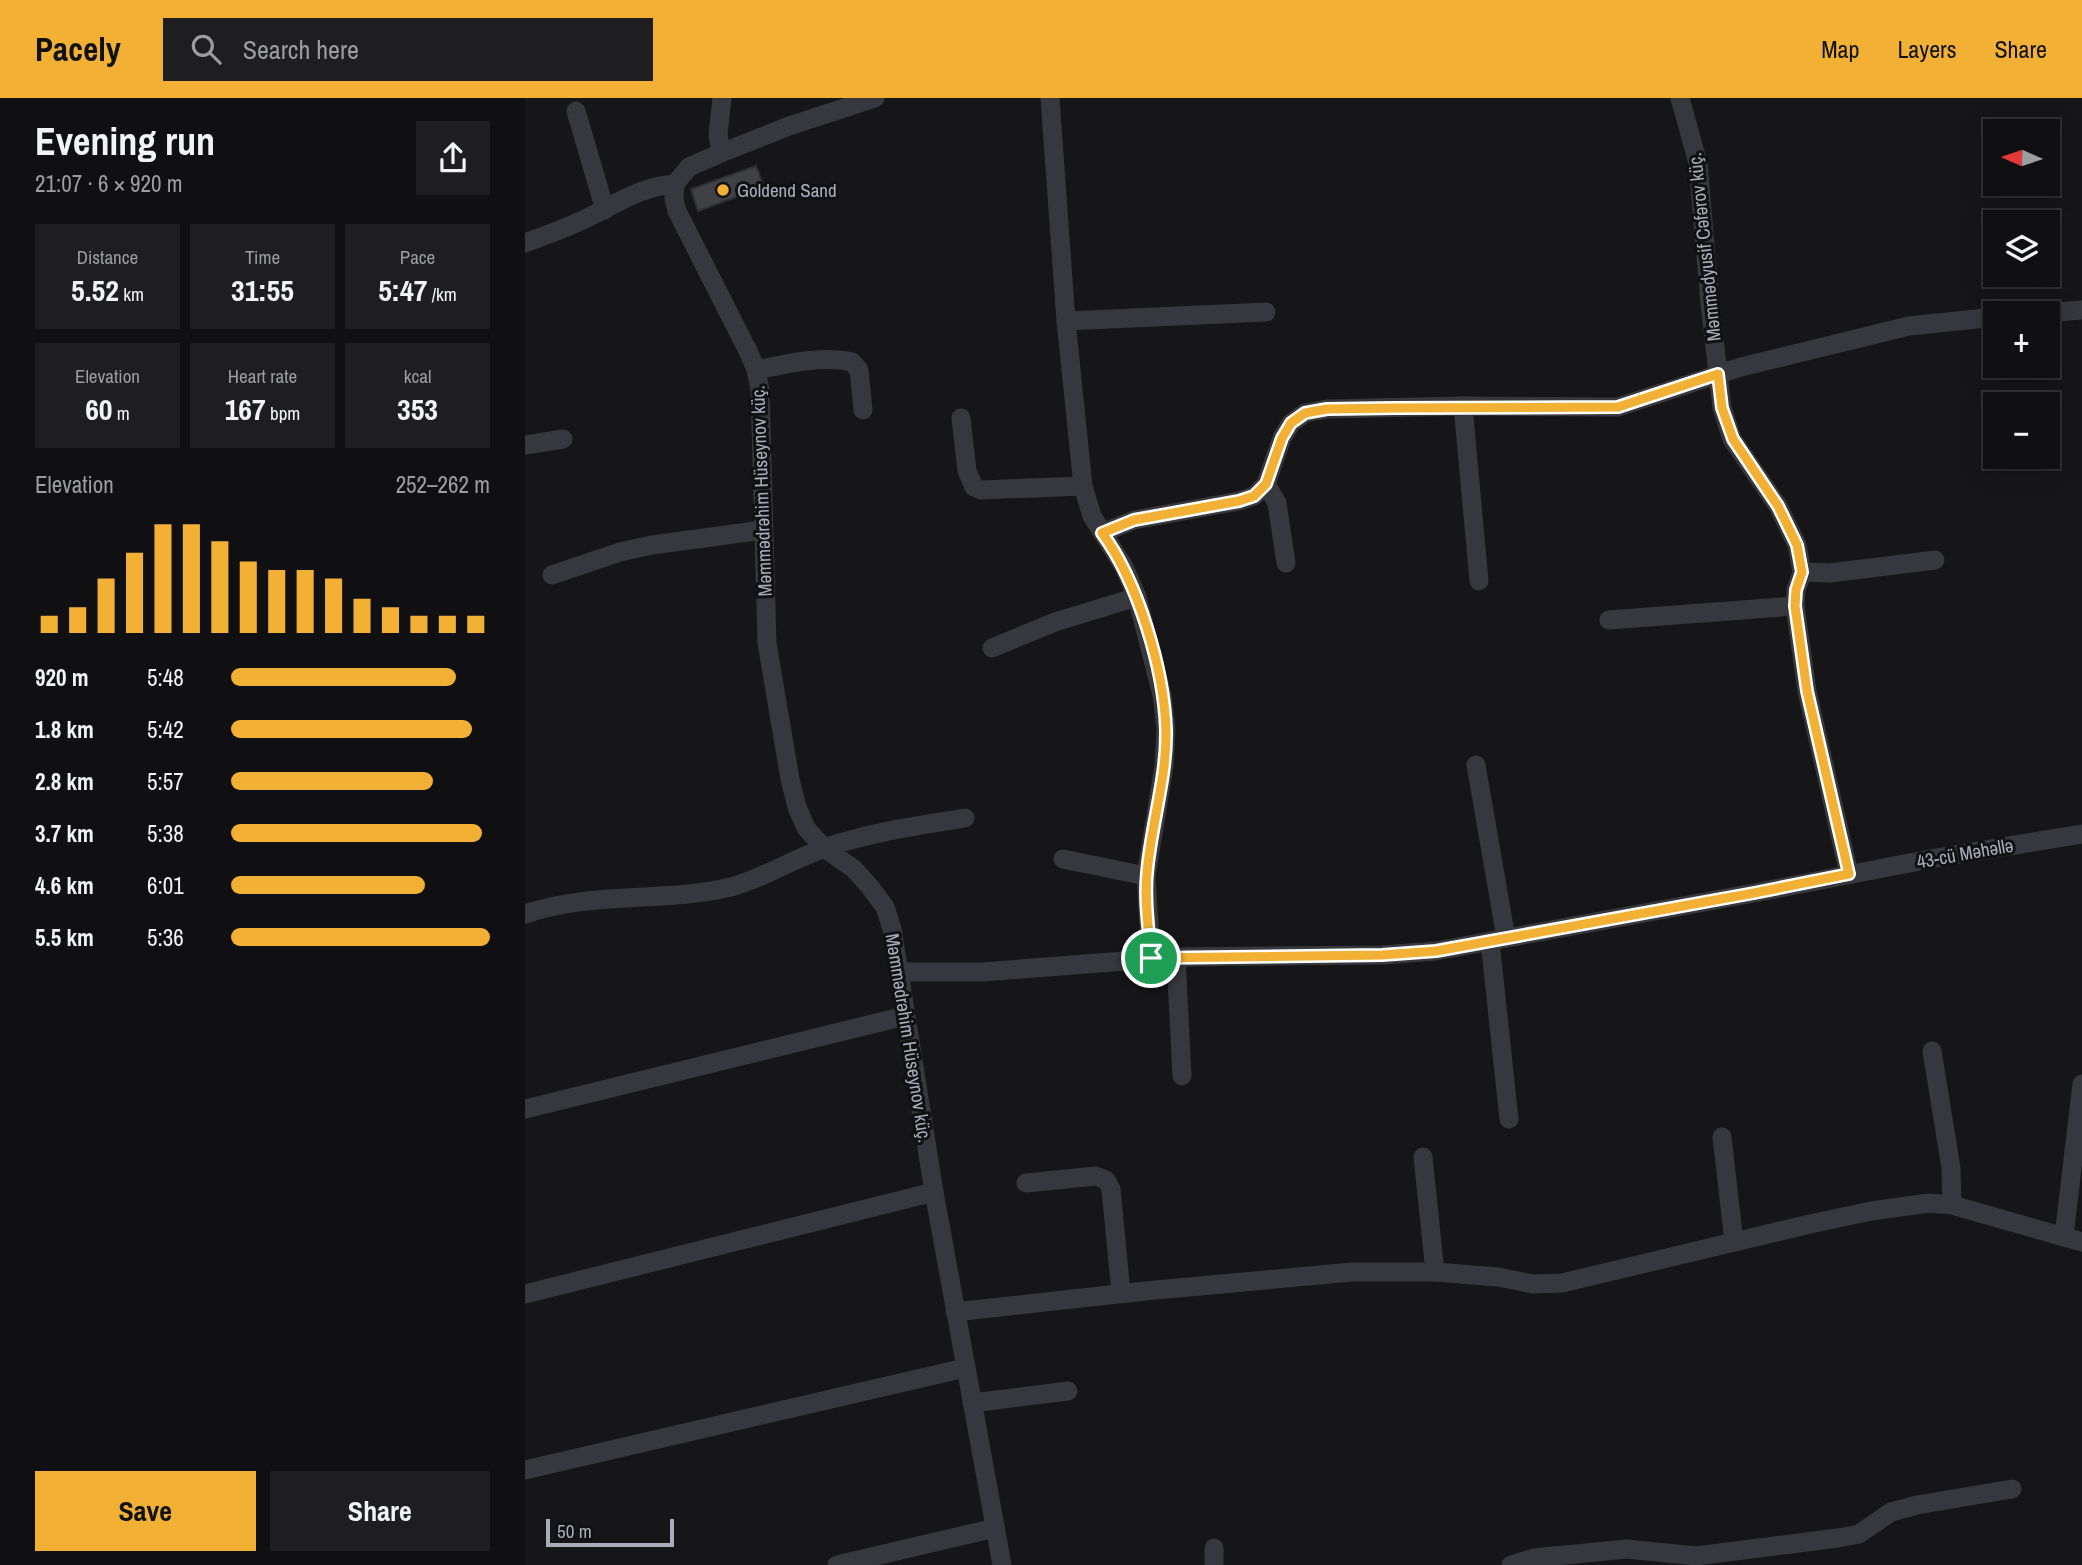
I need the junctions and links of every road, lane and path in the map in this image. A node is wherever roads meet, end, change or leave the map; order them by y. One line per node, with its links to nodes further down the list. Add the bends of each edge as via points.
1 (722, 98): 6 (street)
2 (875, 98): 6 (street)
3 (1050, 98): 14 (street)
4 (1680, 98): 16 (street, Məmmədyusif Cəfərov küç., via 1698,163)
5 (576, 111): 8 (street)
6 (721, 153): 7 (street, via 689,167)
7 (675, 184): 8 (street, via 637,192); 15 (street, Məmmədrəhim Hüseynov küç., via 677,211)
8 (605, 210): 9 (street)
9 (525, 243)
10 (2082, 310): 12 (street)
11 (1266, 312): 14 (street)
12 (2060, 312)
13 (1983, 318): 16 (street, via 1909,326)
14 (1066, 321): 23 (street)
15 (756, 370): 18 (street, via 841,359 852,362 859,370); 24 (street, Məmmədrəhim Hüseynov küç.)
16 (1718, 374): 17 (street, via 1618,407); 28 (street, Məmmədyusif Cəfərov küç., via 1726,424 1788,524)
17 (1463, 406): 22 (street, via 1305,413 1291,423 1282,438); 30 (street)
18 (863, 410)
19 (961, 418): 23 (street, via 967,471 974,487)
20 (563, 439): 21 (street)
21 (525, 445)
22 (1266, 484): 25 (street, via 1254,496 1239,501 1134,520); 27 (street, via 1277,503)
23 (1083, 486): 25 (street)
24 (763, 530): 29 (street, via 652,545); 38 (street, Məmmədrəhim Hüseynov küç., via 767,643 790,779 807,828)
25 (1102, 533): 31 (street)
26 (1935, 560): 28 (street, via 1830,573)
27 (1286, 563)
28 (1802, 572): 32 (street, Məmmədyusif Cəfərov küç.)
29 (552, 575)
30 (1479, 581)
31 (1136, 597): 34 (street); 41 (street, via 1160,685 1166,729)
32 (1795, 606): 33 (street); 40 (street, Məmmədyusif Cəfərov küç., via 1807,691)
33 (1609, 620)
34 (992, 648)
35 (1476, 765): 43 (street)
36 (965, 818): 38 (street, via 887,831)
37 (2082, 834): 40 (street, 43-cü Məhəllə)
38 (824, 848): 42 (street, via 731,887 579,901); 46 (street, Məmmədrəhim Hüseynov küç., via 854,869 885,907)
39 (1063, 859): 41 (street)
40 (1849, 874): 43 (street, 43-cü Məhəllə)
41 (1146, 876): 45 (street)
42 (526, 912)
43 (1498, 940): 44 (street, 43-cü Məhəllə, via 1382,955); 52 (street)
44 (1175, 957): 45 (street, 43-cü Məhəllə); 49 (street)
45 (1151, 958): 46 (street, 43-cü Məhəllə, via 982,972)
46 (899, 972): 47 (street, Məmmədrəhim Hüseynov küç.)
47 (905, 1016): 51 (street); 56 (street, Məmmədrəhim Hüseynov küç.)
48 (1932, 1051): 57 (street, via 1951,1168)
49 (1182, 1076)
50 (2082, 1084): 58 (street)
51 (525, 1109)
52 (1509, 1119)
53 (1722, 1137): 59 (street)
54 (1423, 1157): 60 (street)
55 (1026, 1183): 61 (street, via 1096,1176 1106,1180 1111,1189)
56 (934, 1192): 62 (street); 63 (street, Məmmədrəhim Hüseynov küç.)
57 (1952, 1205): 58 (street); 59 (street, via 1929,1203 1871,1211)
58 (2073, 1238)
59 (1734, 1242): 60 (street, via 1562,1283)
60 (1435, 1272): 61 (street, via 1352,1272)
61 (1121, 1293): 63 (street)
62 (525, 1294)
63 (955, 1312): 64 (street, Məmmədrəhim Hüseynov küç.)
64 (965, 1368): 66 (street, Məmmədrəhim Hüseynov küç.); 67 (street)
65 (1068, 1391): 66 (street)
66 (972, 1403): 69 (street, Məmmədrəhim Hüseynov küç.)
67 (525, 1470)
68 (2012, 1489): 70 (street, via 1891,1512 1859,1534 1838,1538 1696,1556 1636,1549)
69 (995, 1528): 71 (street); 72 (street, Məmmədrəhim Hüseynov küç.)
70 (1585, 1560): 73 (street, via 1534,1558)
71 (837, 1565)
72 (1002, 1565)
73 (1511, 1565)

